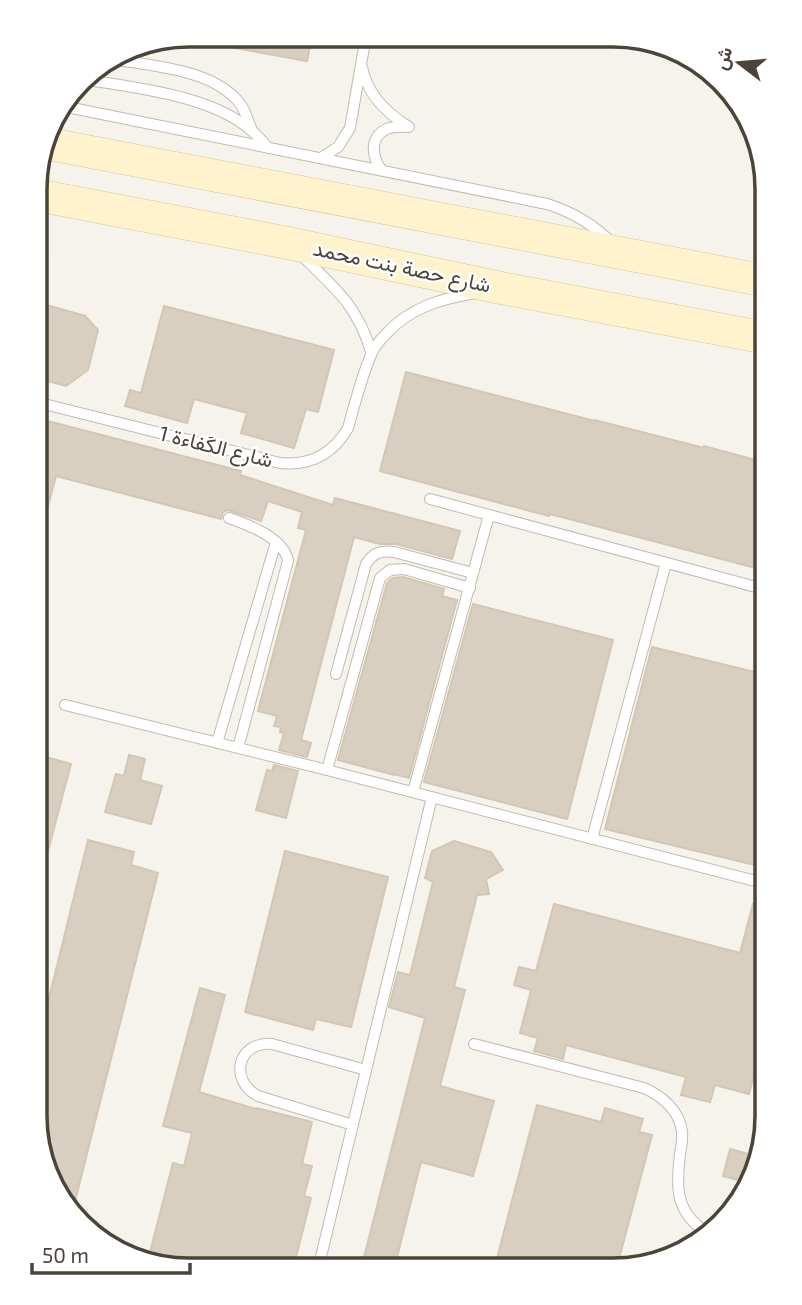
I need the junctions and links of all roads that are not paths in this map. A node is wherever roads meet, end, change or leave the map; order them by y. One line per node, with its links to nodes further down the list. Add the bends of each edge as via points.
1 (364, 48): 2 (lane)
2 (361, 61): 9 (lane, via 350,128 338,147); 10 (lane, via 363,75 377,99 408,127 388,128 377,136 373,150)
3 (127, 62): 6 (lane, via 191,73 212,82 230,92 243,107)
4 (96, 81): 6 (lane, via 197,101)
5 (72, 108): 8 (lane)
6 (252, 130): 8 (lane)
7 (54, 145): 13 (main road)
8 (268, 148): 9 (lane)
9 (321, 158): 10 (lane)
10 (381, 170): 13 (lane, via 562,208 588,222)
11 (47, 197): 12 (main road, شارع حصة بنت محمد)
12 (288, 243): 15 (main road, شارع حصة بنت محمد); 17 (lane, via 345,298)
13 (620, 253): 14 (main road)
14 (755, 279)
15 (501, 288): 16 (main road, شارع حصة بنت محمد); 17 (lane, شارع الكَفاءة 1, via 447,298 418,309 391,327)
16 (755, 336)
17 (371, 352): 18 (lane, شارع الكَفاءة 1, via 342,438 325,454 303,463 280,463)
18 (47, 405)
19 (430, 499): 20 (lane)
20 (489, 514): 23 (lane); 24 (lane)
21 (229, 518): 22 (lane)
22 (276, 542): 29 (lane); 30 (lane, via 288,561)
23 (666, 563): 25 (lane); 34 (lane)
24 (473, 573): 26 (lane); 27 (lane, via 394,552 369,558)
25 (755, 587)
26 (470, 588): 31 (lane, via 404,569 390,570 380,578); 32 (lane)
27 (336, 674)
28 (65, 705): 29 (lane)
29 (217, 743): 30 (lane)
30 (238, 748): 31 (lane)
31 (327, 770): 32 (lane)
32 (413, 792): 33 (lane)
33 (432, 797): 34 (lane); 37 (lane)
34 (592, 839): 35 (lane)
35 (754, 881)
36 (474, 1044): 39 (lane, via 644,1088 663,1099 682,1132 678,1193 686,1213)
37 (366, 1070): 38 (lane); 38 (lane, via 264,1043 248,1051 240,1067 250,1092)
38 (353, 1125): 40 (lane)
39 (701, 1227)
40 (321, 1258)

